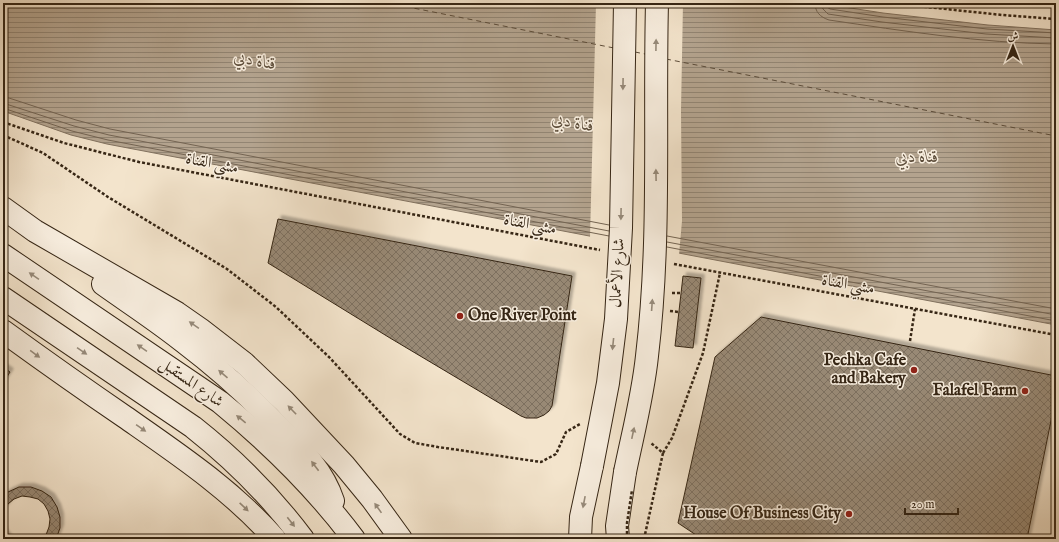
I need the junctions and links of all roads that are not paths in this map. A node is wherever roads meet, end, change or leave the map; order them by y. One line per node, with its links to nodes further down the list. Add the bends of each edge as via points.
1 (625, 3): 13 (street, شارع الأعمال, one-way to 13, bridge, via 621,228 616,320 607,390 581,517)
2 (657, 3): 14 (street, one-way to 2, bridge, via 617,526 625,472 647,358 654,268)
3 (3, 208): 4 (street)
4 (35, 231): 8 (street, one-way to 4, via 328,487 313,463 245,393 184,341 77,266); 12 (street, one-way to 4, via 344,465 244,363 177,313)
5 (3, 255): 8 (street, شارع المستقبل, one-way to 5, via 281,455 220,402)
6 (3, 298): 10 (street, one-way to 10, via 167,408 212,442 264,490)
7 (3, 331): 9 (street, one-way to 9, via 195,466 244,507)
8 (335, 514): 11 (street, شارع المستقبل)
9 (276, 539)
10 (304, 539)
11 (354, 539)
12 (401, 539)
13 (580, 539)
14 (618, 539)

